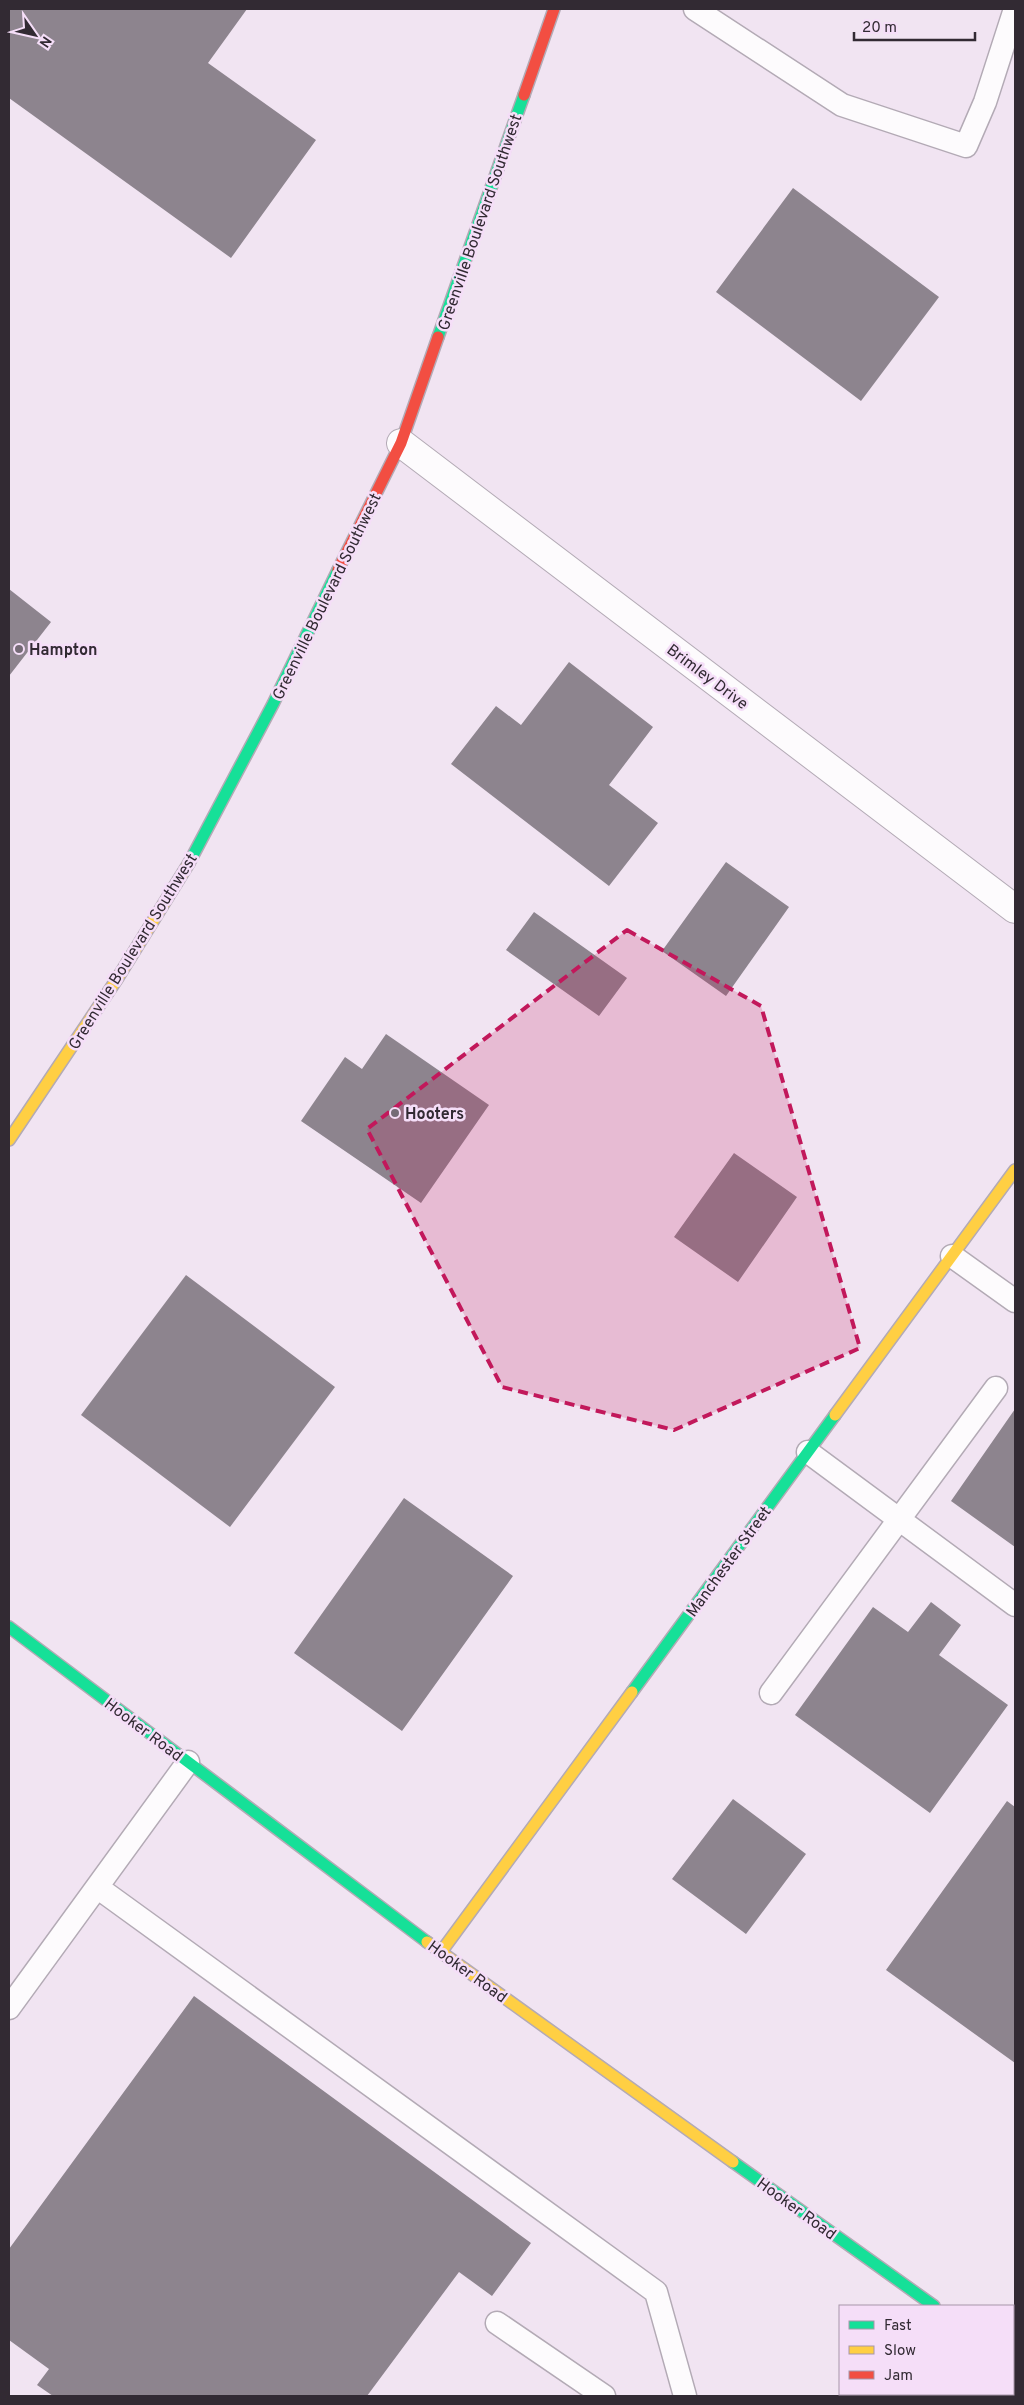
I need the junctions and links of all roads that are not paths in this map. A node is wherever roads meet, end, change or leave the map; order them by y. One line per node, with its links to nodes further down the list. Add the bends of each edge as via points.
1 (554, 9): 4 (main road, Greenville Boulevard Southwest)
2 (695, 9): 3 (lane, via 842,104 966,146 985,102)
3 (1015, 9)
4 (401, 443): 5 (street, Brimley Drive); 6 (main road, Greenville Boulevard Southwest, via 273,704 182,875)
5 (1015, 909)
6 (9, 1140)
7 (1015, 1170): 8 (main road, Manchester Street)
8 (952, 1256): 9 (lane); 11 (main road, Manchester Street)
9 (1015, 1301)
10 (996, 1388): 12 (lane)
11 (808, 1452): 12 (lane); 18 (main road, Manchester Street)
12 (898, 1519): 13 (lane); 15 (lane)
13 (1015, 1605)
14 (9, 1628): 16 (main road, Hooker Road)
15 (771, 1693)
16 (188, 1762): 17 (lane); 18 (main road, Hooker Road)
17 (97, 1887): 19 (lane); 23 (lane, via 656,2292)
18 (441, 1952): 20 (main road, Hooker Road)
19 (9, 2008)
20 (933, 2305)
21 (497, 2323): 22 (lane)
22 (604, 2396)
23 (685, 2396)

